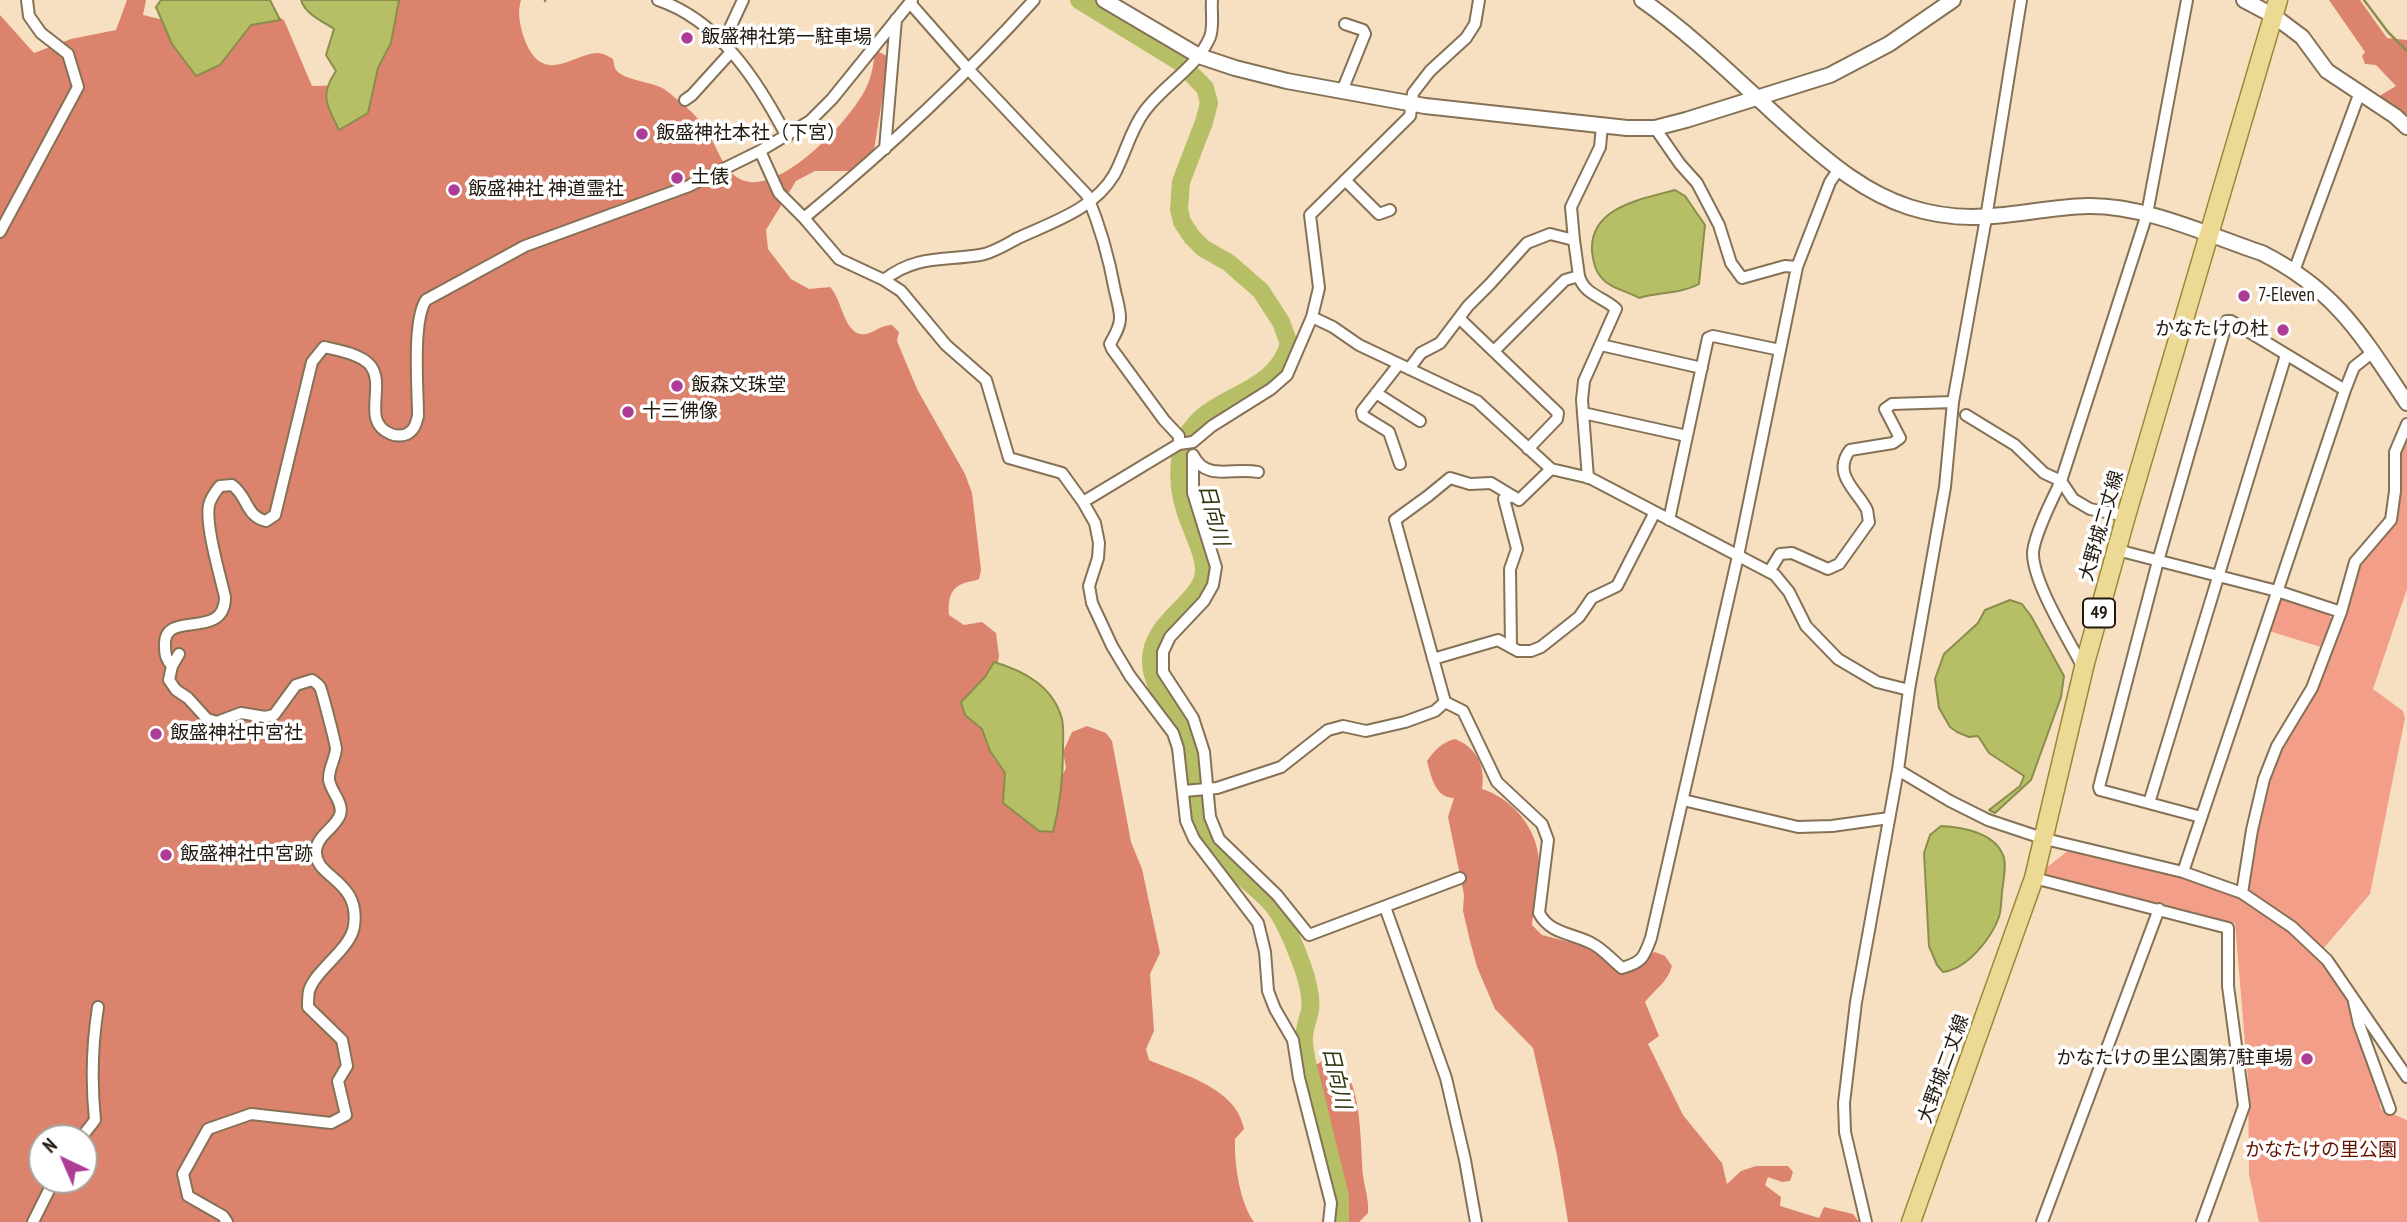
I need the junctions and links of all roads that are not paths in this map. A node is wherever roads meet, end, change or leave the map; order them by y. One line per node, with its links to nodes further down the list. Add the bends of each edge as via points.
1 (27, 0): 39 (street, via 29,16 41,33 68,54 78,87)
2 (658, 0): 17 (street, via 686,14)
3 (743, 0): 17 (street)
4 (1034, 0): 20 (street)
5 (1104, 0): 19 (street)
6 (1212, 0): 19 (street, via 1211,35)
7 (1479, 0): 25 (street, via 1475,24 1466,38 1430,71 1413,93)
8 (1642, 0): 23 (street)
9 (1953, 0): 23 (street, via 1853,65)
10 (2021, 0): 38 (street)
11 (2187, 0): 36 (street)
12 (2244, 0): 14 (street)
13 (911, 1): 15 (street); 20 (street)
14 (2276, 8): 22 (street, via 2327,71); 40 (main road, 大野城二丈線 / 49)
15 (896, 18): 29 (street, via 832,99); 30 (street)
16 (1345, 24): 21 (street, via 1365,33)
17 (723, 43): 18 (street)
18 (731, 52): 24 (street); 29 (street)
19 (1196, 59): 21 (street); 34 (street, via 1144,112 1114,175)
20 (969, 70): 30 (street); 34 (street)
21 (1342, 91): 25 (street)
22 (2360, 92): 27 (street); 43 (street)
23 (1757, 98): 28 (street); 32 (street)
24 (685, 100)
25 (1411, 104): 26 (street); 33 (street, via 1410,116)
26 (1602, 126): 28 (street); 41 (street, via 1600,147 1571,207)
27 (2407, 127)
28 (1655, 128): 42 (street, via 1697,183 1719,225 1731,263 1742,278)
29 (787, 137): 31 (street)
30 (885, 149): 37 (street)
31 (760, 151): 37 (street, via 779,193); 89 (street, via 689,186 525,246 426,300 418,330 418,415 415,428 405,435 385,432 376,421 378,383 369,363 324,346 318,351 275,515 266,521 257,519 232,485 220,486 211,496 209,524 225,608 207,623 172,629 164,639 166,659)
32 (1839, 170): 38 (street, via 1910,207 1938,215); 42 (street)
33 (1345, 180): 35 (street, via 1379,214); 46 (street, via 1310,215 1319,288)
34 (1089, 201): 45 (street, via 1079,210 982,255 928,259); 65 (street, via 1109,257 1120,316 1110,344 1179,436)
35 (1390, 210)
36 (2147, 214): 38 (street, via 2088,206); 40 (street); 72 (street)
37 (804, 218): 45 (street, via 839,259)
38 (1986, 218): 57 (street)
39 (0, 232)
40 (2208, 235): 43 (street, via 2262,253); 76 (main road, 大野城二丈線 / 49)
41 (1574, 240): 44 (street); 47 (street, via 1550,234 1527,243)
42 (1797, 267): 50 (street)
43 (2294, 271): 51 (street, via 2330,298)
44 (1579, 276): 48 (street, via 1586,290 1616,309); 49 (street, via 1565,280)
45 (884, 280): 74 (street, via 901,291 946,345 986,380 1009,458 1062,473)
46 (1312, 317): 53 (street); 64 (street, via 1287,375)
47 (1459, 318): 49 (street); 53 (street, via 1440,343)
48 (1601, 345): 54 (street); 59 (street, via 1584,382)
49 (1494, 351): 66 (street, via 1558,413)
50 (1780, 351): 54 (street, via 1713,336); 79 (street)
51 (2373, 352): 55 (street, via 2354,367); 58 (street)
52 (2286, 355): 55 (street); 80 (street, via 2227,321); 82 (street)
53 (1404, 367): 56 (street); 66 (street, via 1477,401)
54 (1702, 368): 63 (street)
55 (2345, 390): 83 (street)
56 (1376, 393): 61 (street); 68 (street, via 1363,416 1389,432)
57 (1953, 402): 81 (street, via 1892,404 1885,409 1900,438 1850,450 1845,456 1849,486 1867,510 1869,522 1839,564 1828,569 1792,553 1780,554); 90 (street, via 1945,487)
58 (2407, 402)
59 (1583, 413): 63 (street); 71 (street)
60 (1966, 415): 72 (street, via 1998,433)
61 (1420, 421)
62 (2407, 424): 84 (street, via 2395,452 2391,520 2355,562)
63 (1687, 436): 77 (street)
64 (1193, 442): 65 (street); 67 (street)
65 (1179, 444): 74 (street)
66 (1528, 449): 69 (street)
67 (1193, 456): 70 (street, via 1200,468 1210,472); 93 (street, via 1193,493 1216,567 1204,601 1170,637 1163,652 1163,672 1193,718)
68 (1400, 464)
69 (1551, 469): 71 (street); 73 (street, via 1519,500)
70 (1258, 472)
71 (1588, 478): 75 (street)
72 (2060, 481): 76 (street, via 2073,499 2090,509); 88 (street, via 2034,552 2039,580 2080,662)
73 (1513, 496): 85 (street, via 1504,499 1517,549 1510,569); 87 (street, via 1491,483 1470,484 1450,478 1395,520)
74 (1083, 502): 94 (street, via 1095,523 1099,543 1089,586 1092,603 1124,666 1173,733)
75 (1655, 512): 77 (street); 85 (street, via 1617,586 1592,598 1579,617 1541,647 1518,651)
76 (2126, 516): 78 (main road, 大野城二丈線 / 49)
77 (1669, 520): 79 (street)
78 (2117, 550): 80 (street); 88 (main road, 大野城二丈線 / 49)
79 (1738, 556): 81 (street); 95 (street)
80 (2158, 561): 82 (street); 96 (street, via 2099,787)
81 (1769, 572): 90 (street, via 1789,592 1806,626 1839,659 1877,682)
82 (2217, 576): 83 (street); 96 (street)
83 (2277, 591): 84 (street); 97 (street)
84 (2340, 612): 103 (street, via 2312,688 2277,746 2264,779)
85 (1511, 647): 87 (street, via 1498,640)
86 (179, 654): 89 (street)
87 (1433, 659): 91 (street)
88 (2085, 663): 99 (main road, 大野城二丈線 / 49)
89 (172, 666): 113 (street, via 169,680 176,690 207,719 217,722 241,713 274,715 296,685 317,683 336,743 329,778 341,809 317,844 316,856 323,871 348,891 355,913 352,936 309,989 308,1007 342,1040 347,1066 338,1082 346,1115 331,1124 251,1114 208,1129 183,1174 188,1196)
90 (1909, 690): 92 (street)
91 (1445, 702): 93 (street, via 1435,711 1405,722 1366,731 1343,726 1328,730 1281,767); 95 (street, via 1463,711 1497,782 1542,824 1548,840 1539,913 1543,921 1592,943 1622,968 1646,954)
92 (1898, 770): 98 (street); 99 (street, via 1988,820)
93 (1209, 789): 94 (street); 104 (street, via 1210,817 1219,839 1277,895 1308,935)
94 (1184, 791): 114 (street, via 1186,821 1194,839 1258,923 1268,992 1293,1040 1331,1203)
95 (1683, 800): 98 (street, via 1798,827)
96 (2149, 803): 97 (street)
97 (2200, 817): 100 (street)
98 (1889, 818): 116 (street, via 1856,1002 1844,1103 1845,1132)
99 (2045, 839): 100 (street); 102 (main road, 大野城二丈線 / 49)
100 (2183, 872): 103 (street)
101 (1460, 878): 104 (street)
102 (2034, 878): 105 (street); 117 (main road, 大野城二丈線 / 49)
103 (2242, 893): 106 (street, via 2279,917 2321,954)
104 (1384, 907): 115 (street, via 1446,1078)
105 (2158, 909): 118 (street); 119 (street, via 2228,928 2229,998 2244,1106)
106 (2352, 996): 108 (street); 109 (street)
107 (98, 1007): 110 (street, via 92,1052)
108 (2407, 1077)
109 (2390, 1110)
110 (92, 1124)
111 (46, 1194): 112 (street)
112 (33, 1222)
113 (227, 1222)
114 (1329, 1222)
115 (1476, 1222)
116 (1866, 1222)
117 (1911, 1222)
118 (2042, 1222)
119 (2202, 1222)

